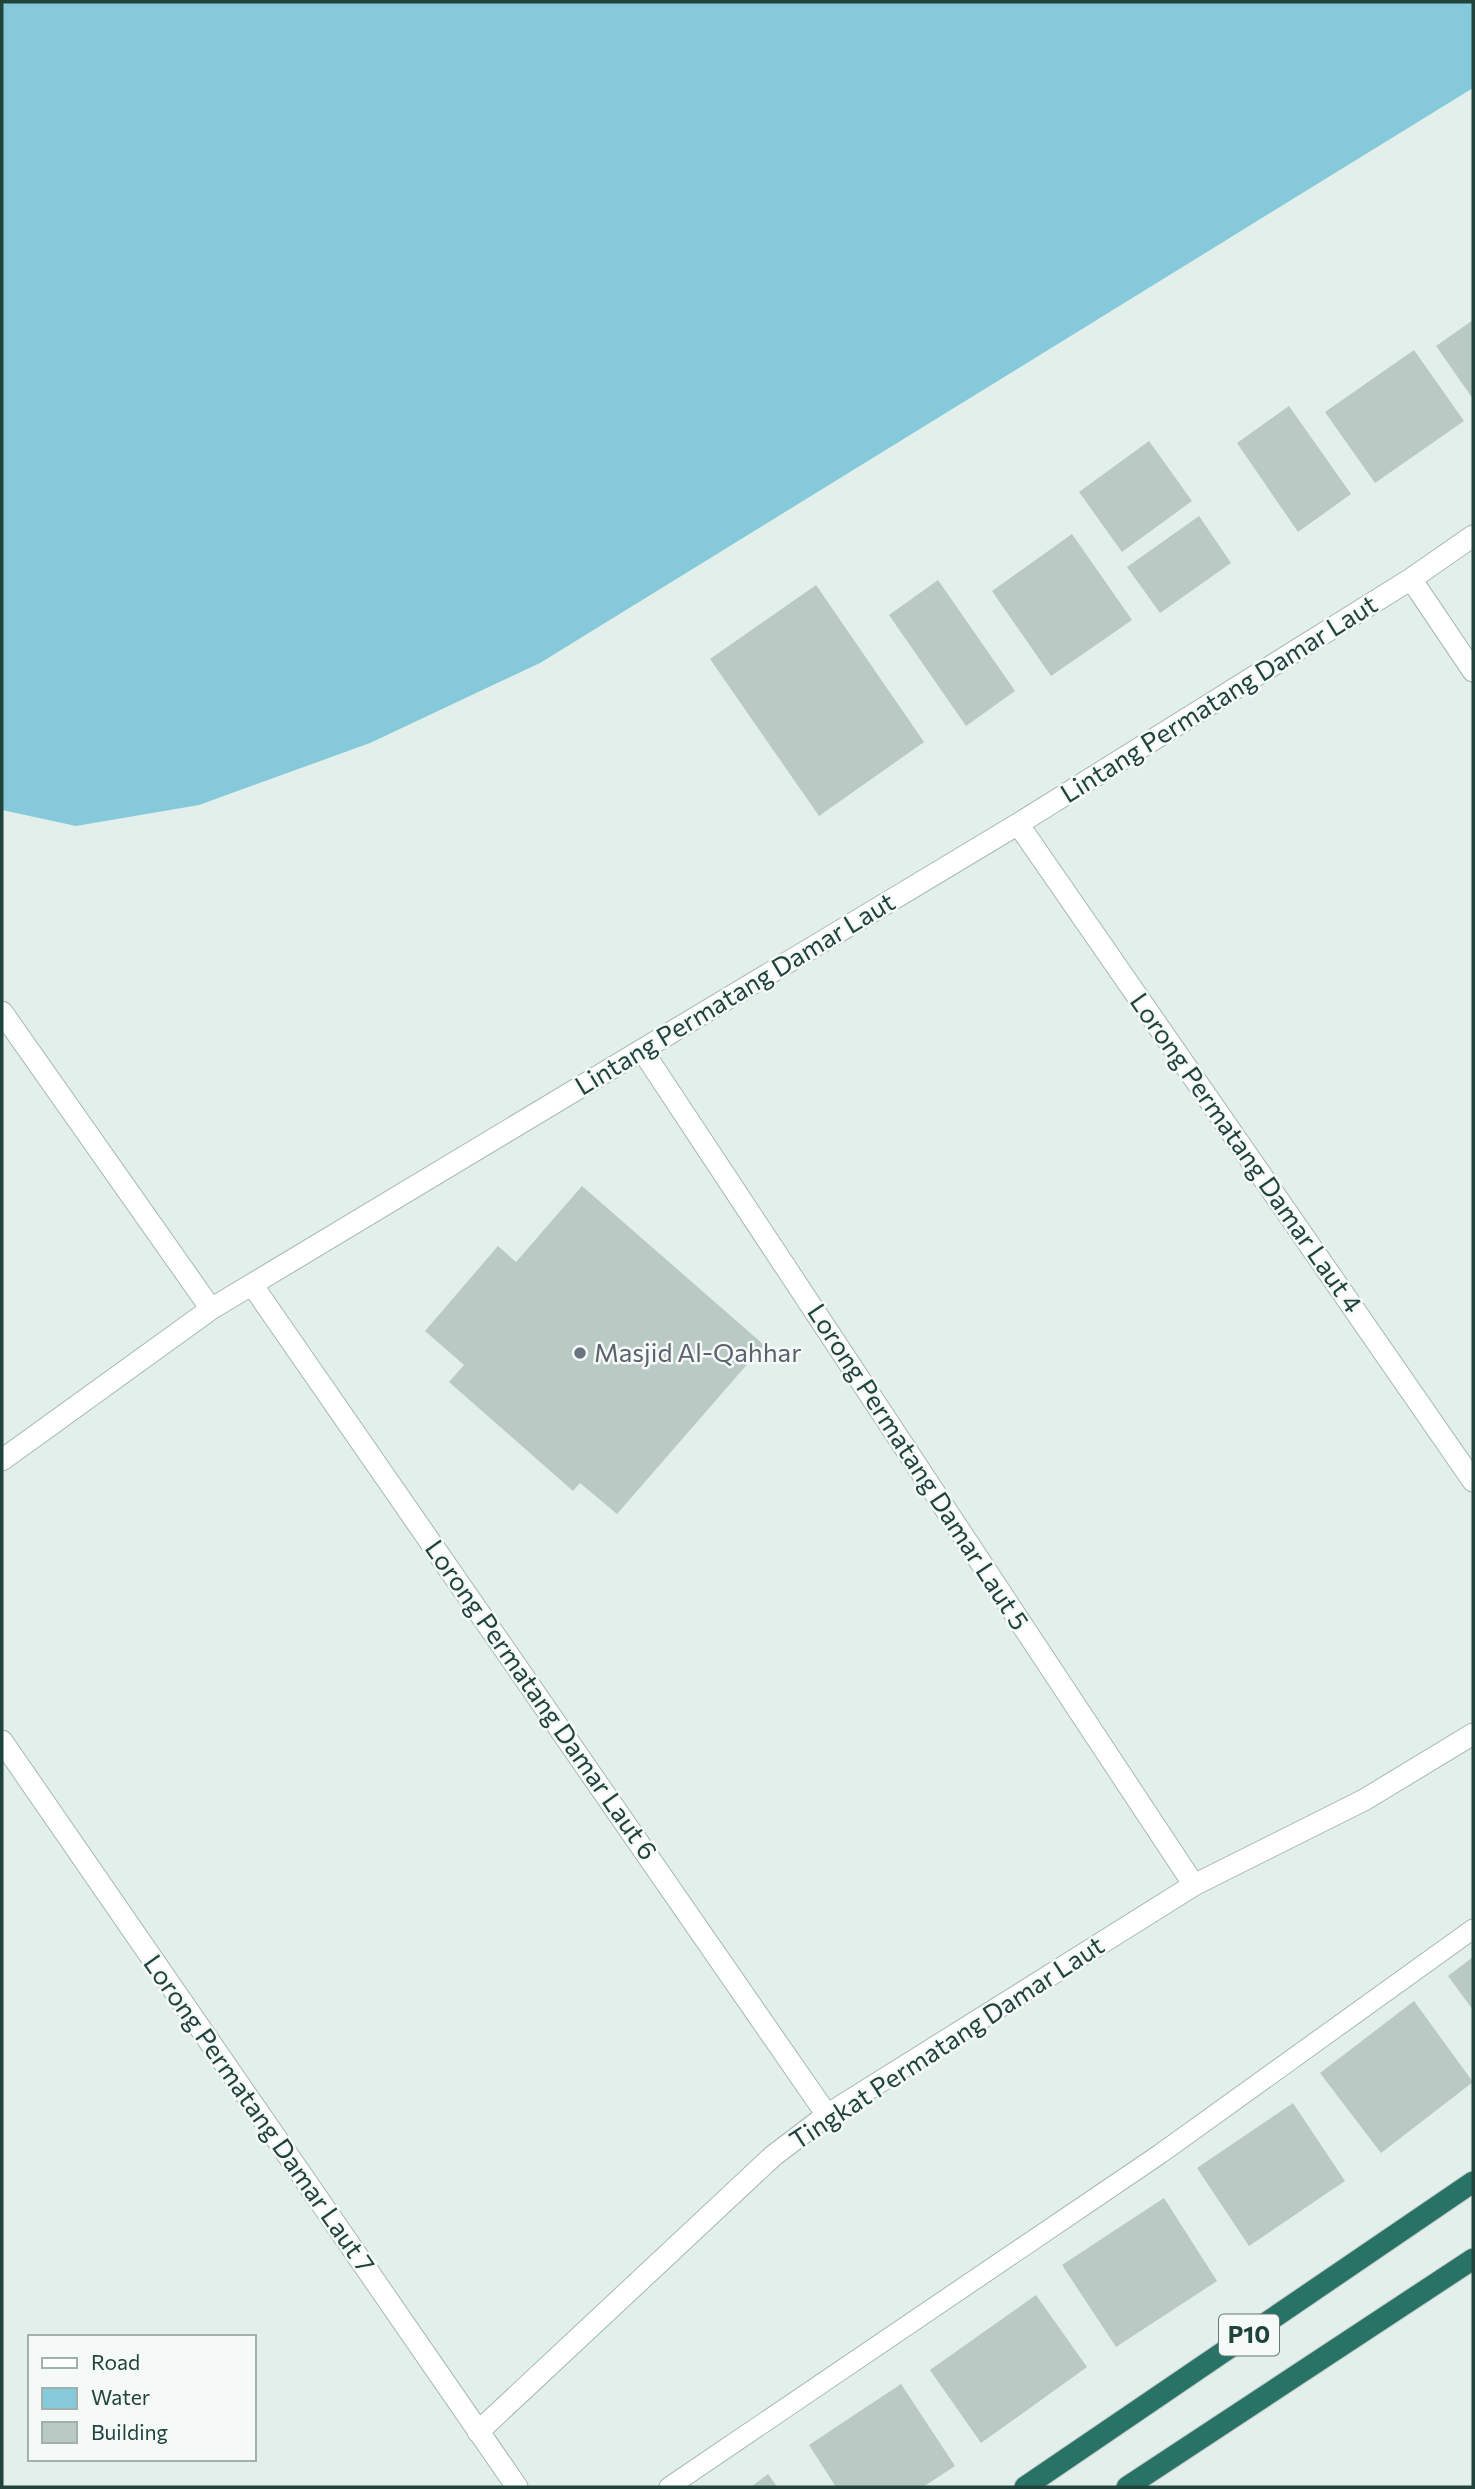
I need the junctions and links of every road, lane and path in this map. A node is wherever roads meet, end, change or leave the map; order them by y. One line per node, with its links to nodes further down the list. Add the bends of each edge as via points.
1 (1473, 536): 2 (street, Lintang Permatang Damar Laut)
2 (1411, 579): 3 (street); 4 (street, Lintang Permatang Damar Laut)
3 (1473, 671)
4 (1018, 824): 7 (street, Lintang Permatang Damar Laut); 11 (street, Lorong Permatang Damar Laut 4)
5 (2, 1012): 6 (street)
6 (9, 1038): 9 (street)
7 (642, 1050): 8 (street, Lintang Permatang Damar Laut); 14 (street, Lorong Permatang Damar Laut 5)
8 (253, 1286): 9 (street, Lintang Permatang Damar Laut); 16 (street, Lorong Permatang Damar Laut 6)
9 (211, 1309): 10 (street, Lintang Permatang Damar Laut)
10 (2, 1460)
11 (1473, 1481)
12 (1473, 1734): 14 (street, Tingkat Permatang Damar Laut, via 1364,1800)
13 (2, 1741): 19 (street, Lorong Permatang Damar Laut 7)
14 (1194, 1885): 16 (street, Tingkat Permatang Damar Laut)
15 (1473, 1928): 21 (lane, via 1160,2154)
16 (827, 2115): 19 (street, Tingkat Permatang Damar Laut, via 773,2156)
17 (1473, 2182): 22 (highway, P10)
18 (1473, 2260): 23 (highway, P10)
19 (478, 2432): 20 (street, Lorong Permatang Damar Laut 7)
20 (517, 2487)
21 (669, 2487)
22 (1025, 2487)
23 (1127, 2487)

